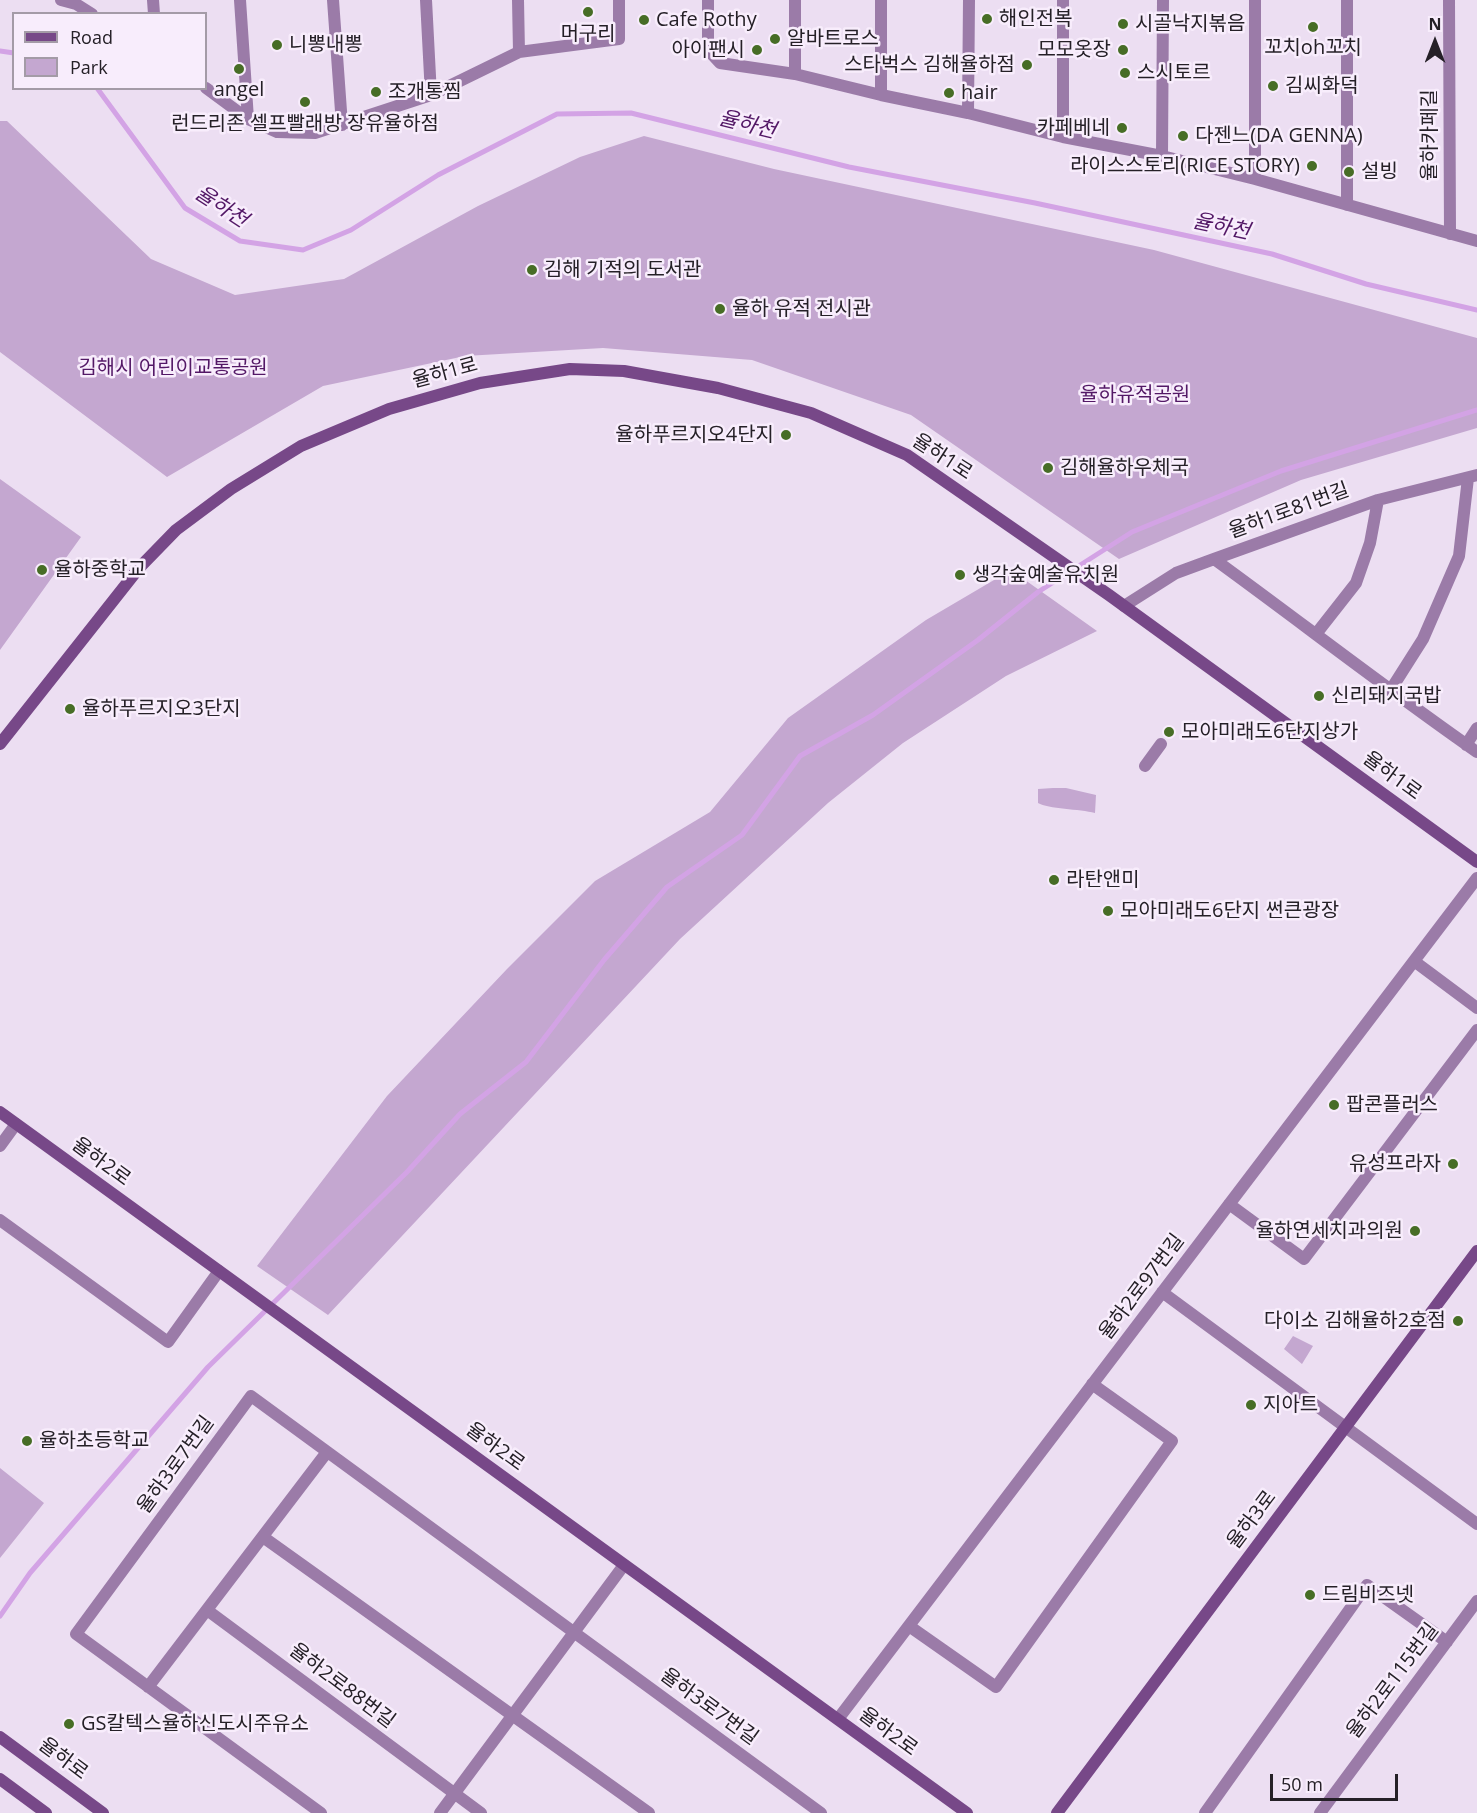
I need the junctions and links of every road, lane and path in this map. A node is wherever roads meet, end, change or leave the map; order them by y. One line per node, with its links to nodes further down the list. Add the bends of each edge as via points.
1 (61, 0): 16 (street)
2 (240, 0): 23 (street)
3 (333, 0): 24 (street)
4 (426, 0): 20 (street)
5 (518, 0): 17 (street)
6 (619, 0): 17 (street, via 619,39)
7 (708, 0): 18 (street, via 708,50 720,63)
8 (795, 0): 18 (street)
9 (881, 0): 21 (street)
10 (969, 0): 22 (street)
11 (1063, 0): 25 (street)
12 (1163, 0): 26 (street)
13 (1255, 0): 27 (street)
14 (1347, 0): 28 (street)
15 (1449, 0): 29 (street, 율하카페길)
16 (89, 12)
17 (519, 52): 20 (street)
18 (795, 74): 21 (street)
19 (207, 89): 23 (street)
20 (431, 95): 24 (street)
21 (881, 95): 22 (street)
22 (968, 113): 25 (street)
23 (248, 119): 24 (street, via 276,132 315,133)
24 (342, 125)
25 (1063, 137): 26 (street)
26 (1162, 156): 27 (street)
27 (1255, 179): 28 (street)
28 (1347, 205): 29 (street)
29 (1450, 234): 30 (street)
30 (1477, 241)
31 (1473, 476): 32 (street, 율하1로81번길); 36 (street, 율하1로81번길, via 1459,556 1423,639)
32 (1378, 500): 33 (street, 율하1로81번길); 35 (street, 율하1로81번길, via 1370,543 1356,583)
33 (1214, 559): 34 (street, 율하1로81번길, via 1176,573); 35 (street, 율하1로81번길)
34 (1124, 606): 38 (street, 율하1로, via 906,455 811,413 718,388 624,371 570,369 480,383 389,409 301,446 231,489 176,530 139,568); 43 (street, 율하1로)
35 (1316, 634): 36 (street, 율하1로81번길)
36 (1390, 691): 40 (street, 율하1로81번길)
37 (1477, 728): 40 (street)
38 (0, 744)
39 (1161, 744): 42 (street)
40 (1466, 745): 41 (street, 율하1로81번길)
41 (1477, 752)
42 (1145, 766)
43 (1477, 862)
44 (1477, 878): 45 (street, 율하2로97번길)
45 (1414, 961): 46 (street); 51 (street, 율하2로97번길)
46 (1477, 1008)
47 (1477, 1030): 51 (street, via 1304,1259)
48 (0, 1112): 49 (street, 율하2로)
49 (16, 1124): 50 (street); 54 (street, 율하2로)
50 (0, 1146)
51 (1229, 1204): 55 (street, 율하2로97번길)
52 (0, 1220): 54 (street, via 168,1342)
53 (1477, 1251): 57 (street, 율하3로)
54 (219, 1271): 61 (street, 율하2로)
55 (1162, 1292): 56 (street, 율하2로97번길); 57 (street)
56 (1092, 1384): 64 (street, 율하2로97번길); 64 (street, via 1172,1441 996,1687)
57 (1346, 1427): 59 (street); 81 (street, 율하3로)
58 (327, 1452): 60 (street); 65 (street, 율하3로7번길); 67 (street, 율하3로7번길, via 251,1396 76,1634)
59 (1477, 1524)
60 (263, 1537): 63 (street); 68 (street)
61 (624, 1565): 65 (street); 69 (street, 율하2로)
62 (1477, 1601): 66 (street, 율하2로115번길)
63 (207, 1610): 67 (street); 72 (street, 율하2로88번길)
64 (909, 1626): 69 (street, 율하2로97번길)
65 (574, 1632): 68 (street); 79 (street, 율하3로7번길)
66 (1447, 1641): 82 (street, via 1367,1585); 83 (street, 율하2로115번길)
67 (148, 1687): 75 (street, 율하3로7번길)
68 (512, 1716): 72 (street); 78 (street)
69 (838, 1719): 80 (street, 율하2로)
70 (0, 1737): 74 (street, 율하로)
71 (0, 1779): 73 (street)
72 (454, 1794): 76 (street); 77 (street)
73 (45, 1813)
74 (103, 1813)
75 (321, 1813)
76 (440, 1813)
77 (481, 1813)
78 (650, 1813)
79 (821, 1813)
80 (967, 1813)
81 (1058, 1813)
82 (1205, 1813)
83 (1320, 1813)

